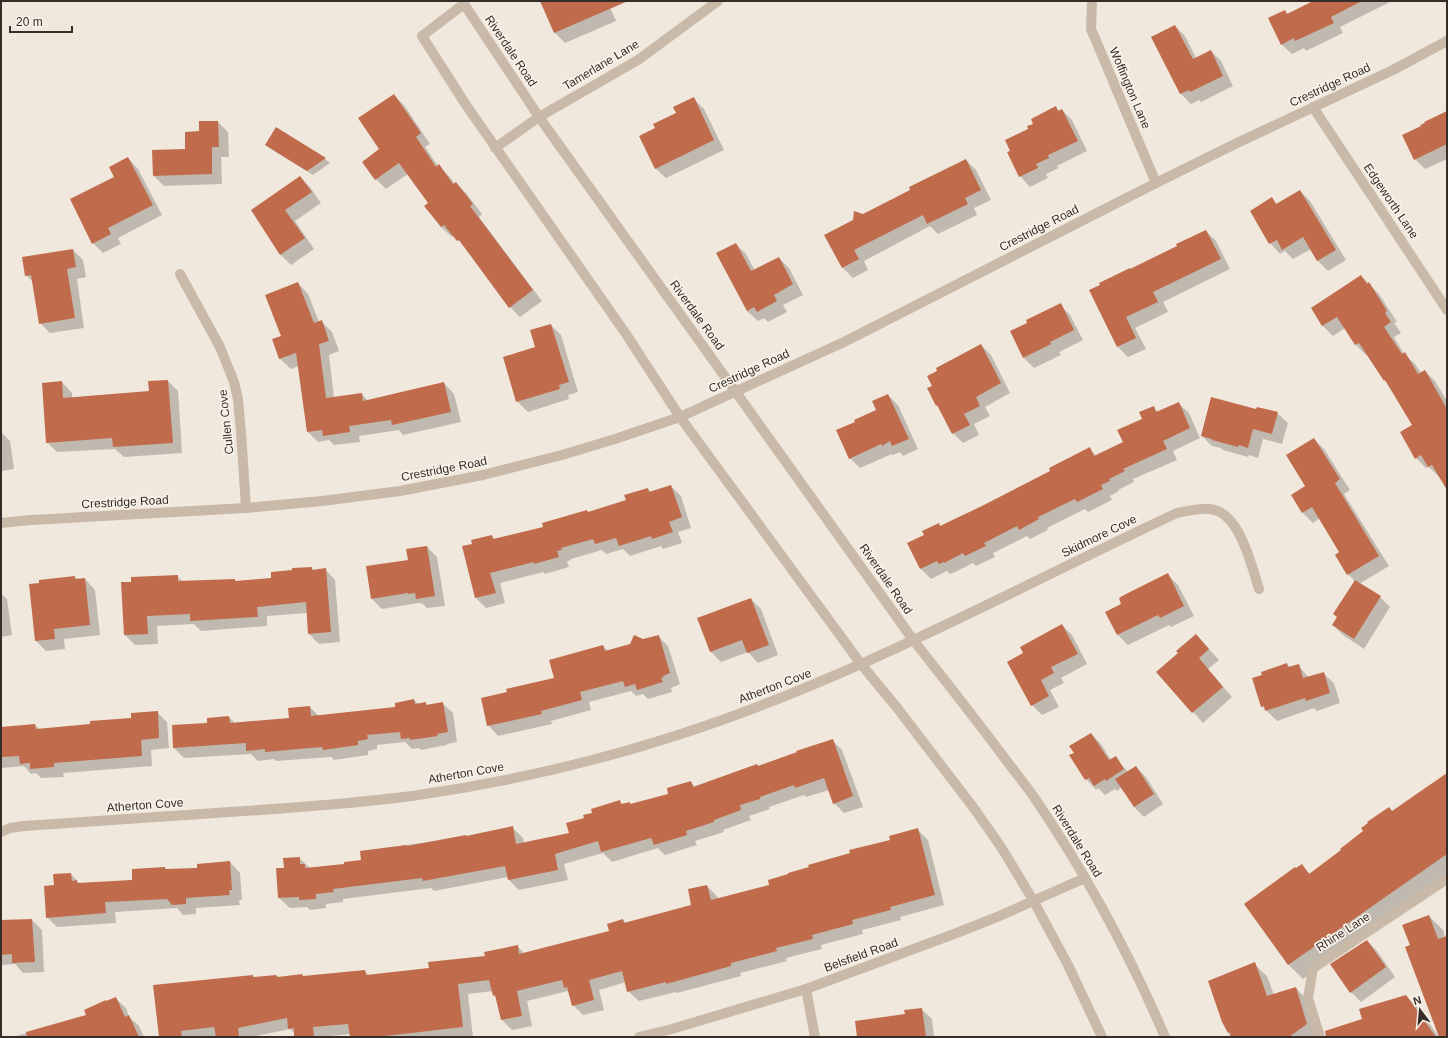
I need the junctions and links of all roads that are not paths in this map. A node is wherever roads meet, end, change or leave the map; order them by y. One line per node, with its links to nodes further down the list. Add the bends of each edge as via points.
1 (718, 1): 5 (street, Tamerlane Lane, via 638,60)
2 (1092, 1): 7 (street, Woffington Lane, via 1091,29)
3 (1447, 41): 4 (street, Crestridge Road, via 1393,70)
4 (1313, 107): 7 (street, Crestridge Road); 9 (street, Edgeworth Lane)
5 (539, 117): 6 (street, Tamerlane Lane); 6 (street, Riverdale Road, via 464,4 422,36); 10 (street, Riverdale Road)
6 (495, 148): 11 (street, Riverdale Road, via 626,334)
7 (1156, 183): 10 (street, Crestridge Road, via 850,339)
8 (180, 274): 12 (street, Cullen Cove, via 217,341 234,382 238,399)
9 (1447, 310)
10 (736, 392): 11 (street, Crestridge Road); 15 (street, Riverdale Road)
11 (680, 417): 12 (street, Crestridge Road, via 562,455 483,475 400,491); 16 (street, Riverdale Road)
12 (246, 508): 13 (street, Crestridge Road)
13 (1, 523)
14 (1259, 589): 15 (street, Skidmore Cove, via 1235,526 1225,514 1212,509 1195,509 1177,513 1145,528)
15 (914, 641): 16 (street, Atherton Cove); 18 (street, Riverdale Road, via 1036,799)
16 (861, 664): 17 (street, Atherton Cove, via 803,690 684,733 591,760 487,783 411,796 299,808 24,826); 20 (street, Riverdale Road, via 972,807 1001,847)
17 (1, 832)
18 (1085, 878): 20 (street, Belsfield Road); 25 (street, Riverdale Road, via 1120,941)
19 (1447, 879): 26 (street, Rhine Lane, via 1313,968 1308,998)
20 (1033, 900): 21 (street, Belsfield Road, via 954,934); 24 (street, Riverdale Road, via 1068,965)
21 (806, 989): 22 (street, Belsfield Road); 23 (street)
22 (638, 1037)
23 (815, 1037)
24 (1102, 1037)
25 (1165, 1037)
26 (1320, 1037)

